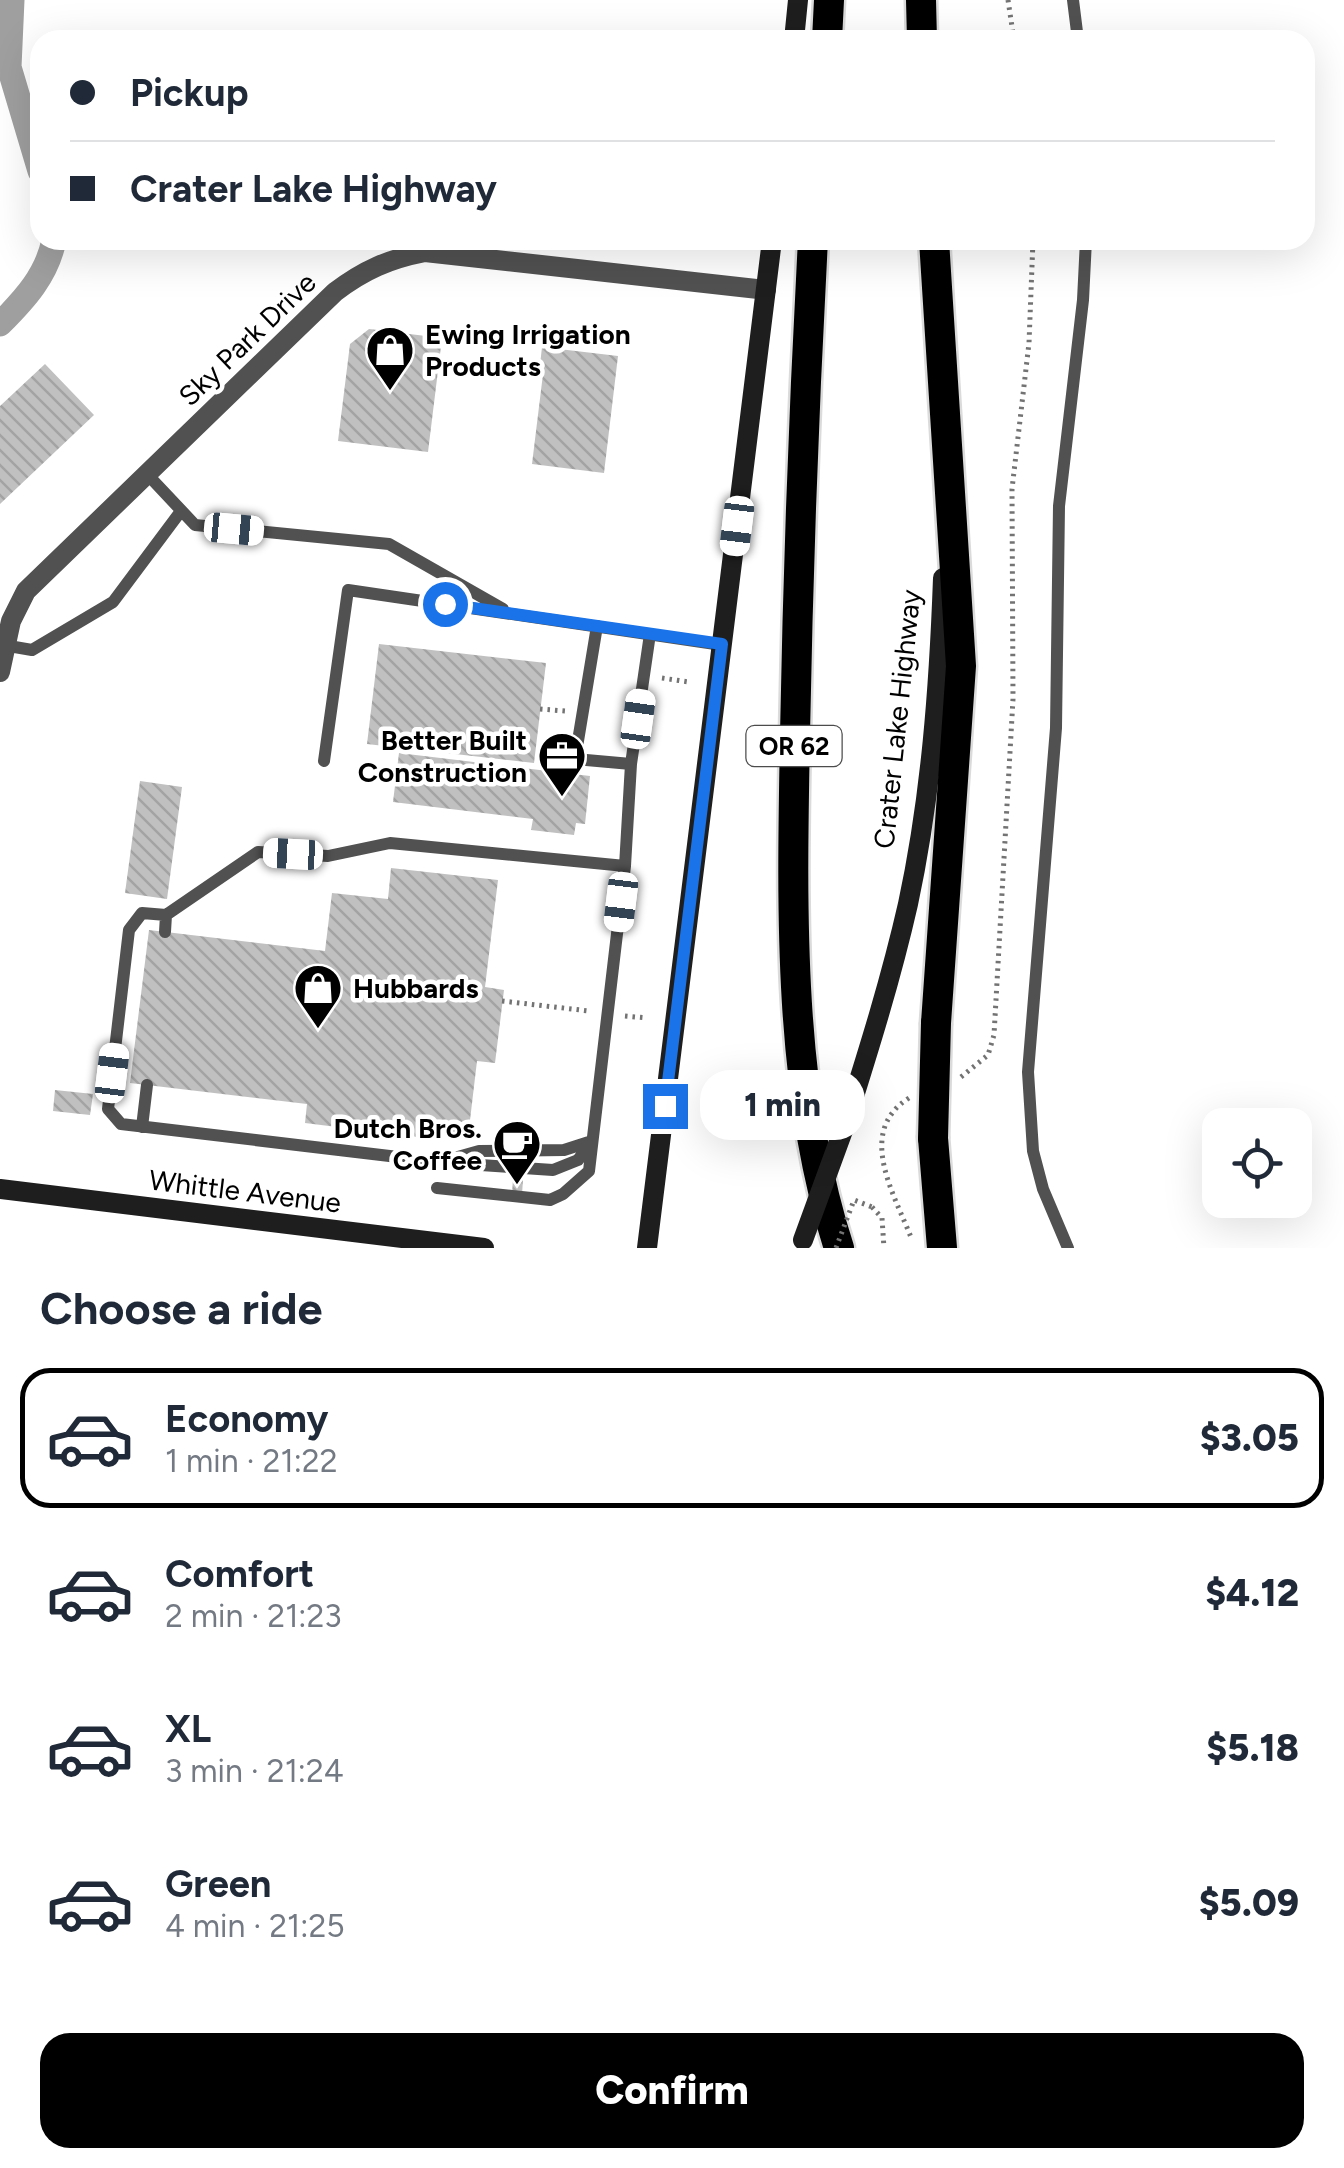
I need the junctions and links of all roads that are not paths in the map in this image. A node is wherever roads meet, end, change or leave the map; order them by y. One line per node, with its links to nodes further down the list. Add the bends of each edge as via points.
1 (798, 0): 5 (main road)
2 (830, 0): 6 (highway)
3 (921, 0): 7 (highway)
4 (1073, 0): 8 (lane)
5 (795, 30)
6 (827, 30)
7 (922, 30)
8 (1077, 30)
9 (771, 250): 13 (main road)
10 (813, 250): 36 (highway, OR 62, via 796,656 794,929 810,1110)
11 (935, 250): 15 (highway, Crater Lake Highway)
12 (1086, 250): 38 (lane, via 1059,506 1056,728 1028,1072 1033,1151)
13 (766, 290): 14 (street, Sky Park Drive, via 424,252 390,258 335,292); 21 (main road)
14 (147, 474): 16 (lane); 20 (street, Sky Park Drive, via 26,590)
15 (947, 478): 33 (main road, Crater Lake Highway, bridge, via 940,660 908,905 880,1016); 37 (highway, bridge, via 961,666 936,1023 933,1138)
16 (182, 511): 17 (lane, via 194,525 389,544); 20 (lane, via 113,602 32,650)
17 (509, 613): 18 (lane); 23 (lane, via 348,590)
18 (597, 626): 19 (lane); 24 (lane, via 575,759)
19 (650, 634): 21 (lane); 24 (lane)
20 (3, 644): 22 (street, Sky Park Drive)
21 (722, 644): 35 (main road)
22 (0, 672)
23 (324, 761)
24 (631, 764): 25 (lane)
25 (626, 866): 26 (lane, via 390,843 328,856 258,852); 30 (lane)
26 (166, 915): 27 (lane); 29 (lane, via 142,913 129,930 108,1108 121,1124)
27 (165, 932)
28 (147, 1085): 29 (lane)
29 (142, 1127): 30 (lane, via 552,1170 578,1160)
30 (592, 1142): 32 (lane, via 589,1171 550,1200)
31 (0, 1188): 34 (main road, Whittle Avenue)
32 (437, 1188)
33 (802, 1244)
34 (484, 1248)
35 (647, 1248)
36 (838, 1248)
37 (942, 1248)
38 (1068, 1248)

